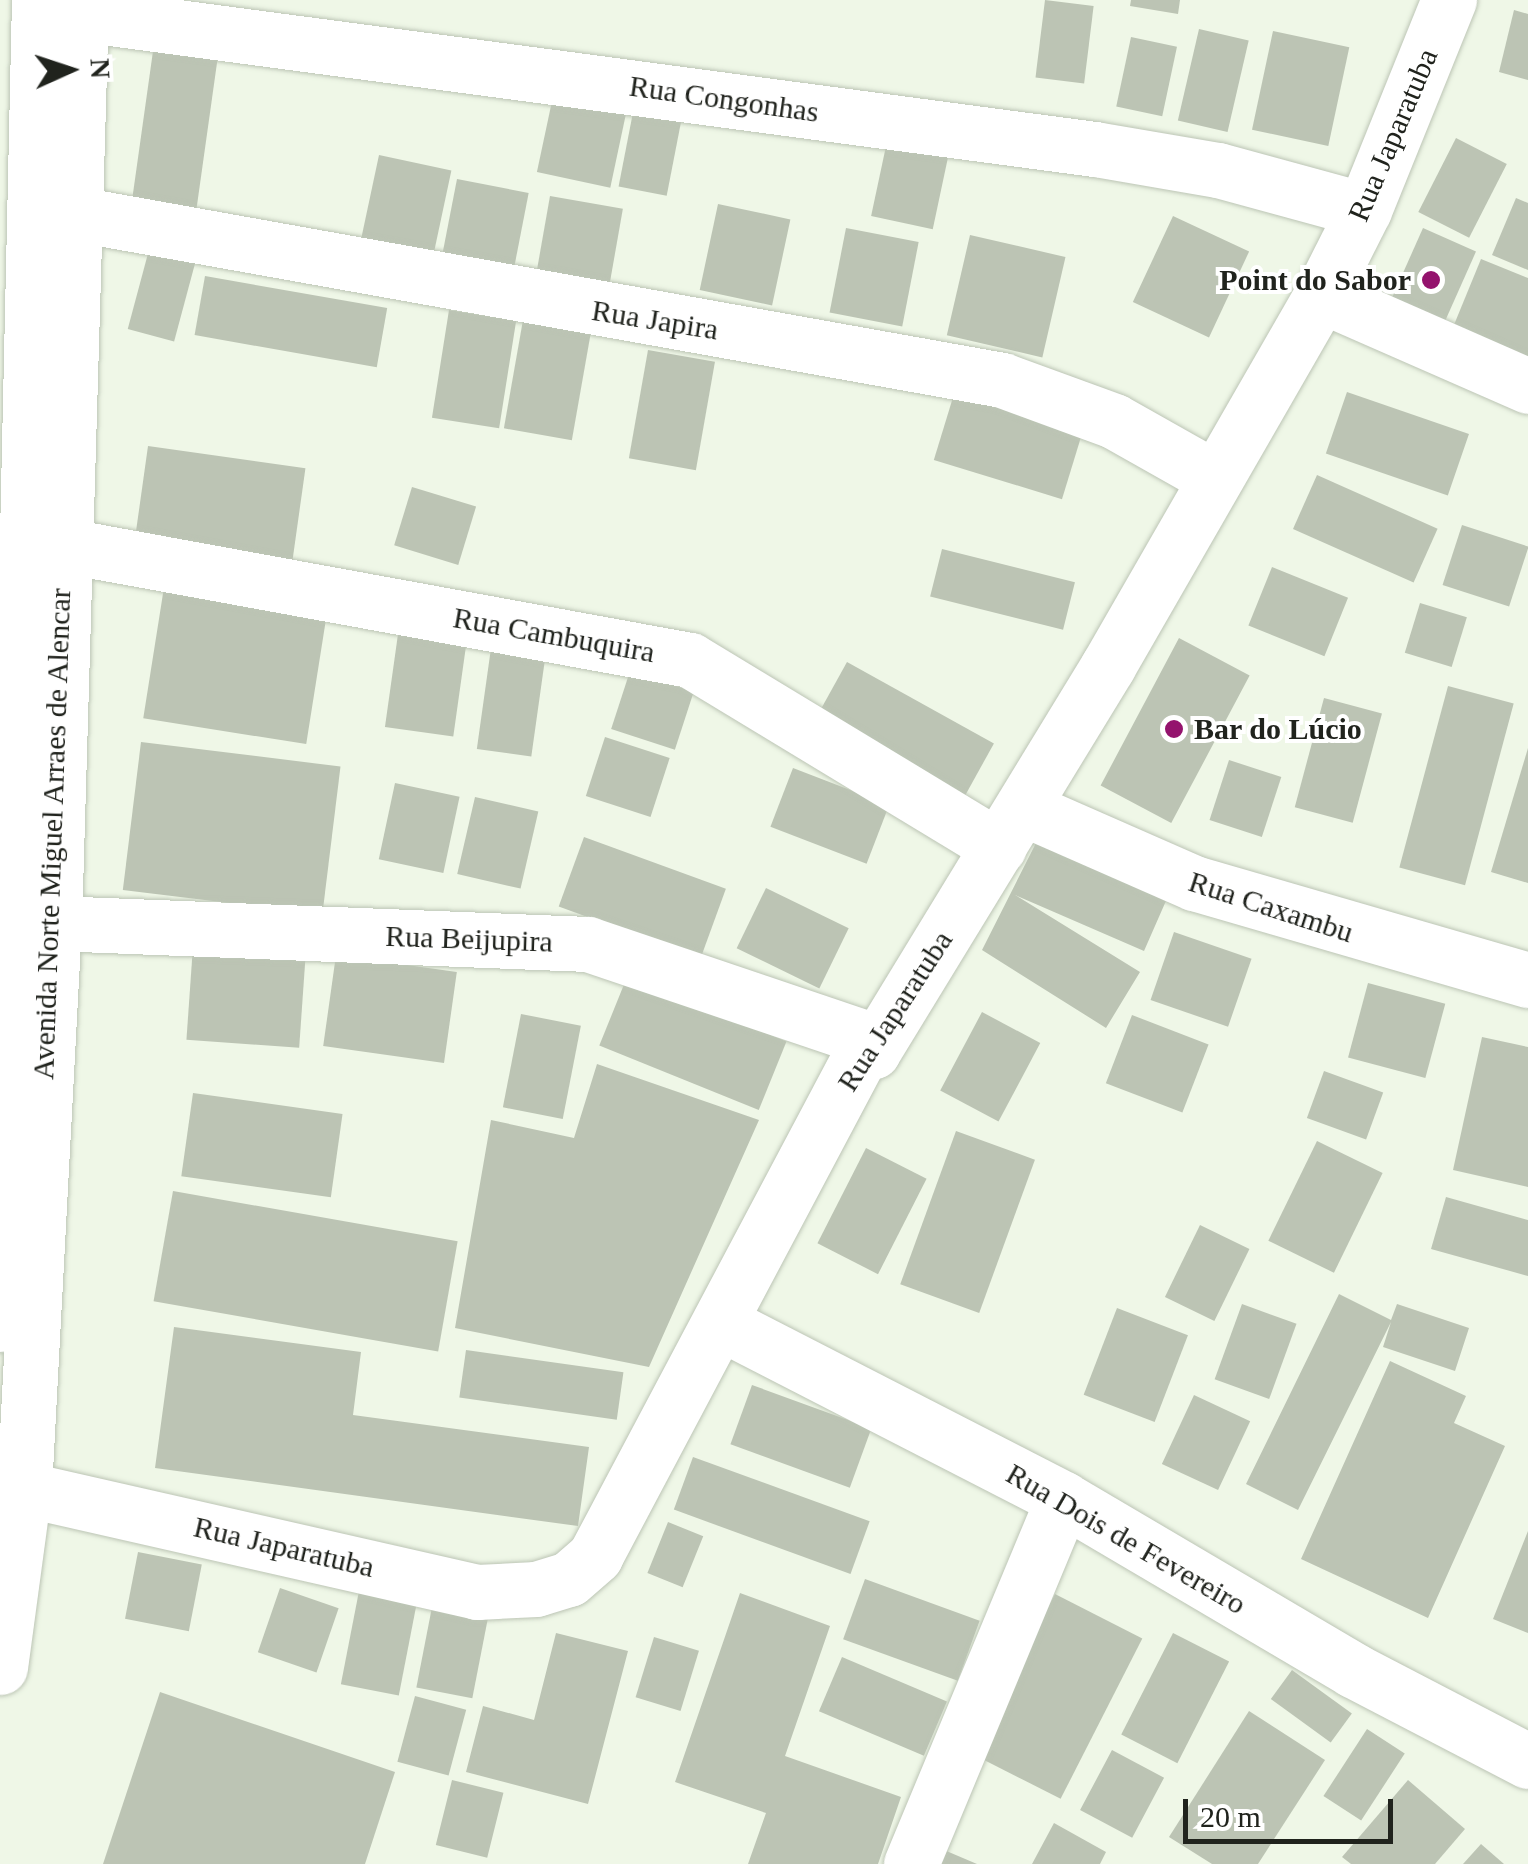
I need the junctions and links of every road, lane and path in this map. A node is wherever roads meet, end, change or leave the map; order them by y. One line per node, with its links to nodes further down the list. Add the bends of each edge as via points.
1 (22, 0): 11 (street)
2 (1449, 0): 4 (street, Rua Japaratuba)
3 (67, 4): 4 (street, Rua Congonhas, via 1095,149 1218,170); 5 (street, Avenida Norte Miguel Arraes de Alencar); 16 (street)
4 (1364, 210): 6 (street, Rua Japaratuba)
5 (77, 214): 8 (street, Rua Japira, via 1002,380 1114,420); 9 (street, Avenida Norte Miguel Arraes de Alencar)
6 (1320, 295): 7 (street); 8 (street, Rua Japaratuba)
7 (1528, 386)
8 (1215, 478): 10 (street, Rua Japaratuba)
9 (62, 545): 10 (street, Rua Cambuquira, via 690,660); 12 (street, Avenida Norte Miguel Arraes de Alencar)
10 (1011, 828): 13 (street, Rua Caxambu); 14 (street, Rua Japaratuba, via 873,1052)
11 (0, 832)
12 (54, 923): 14 (street, Rua Beijupira, via 588,944); 17 (street, Avenida Norte Miguel Arraes de Alencar)
13 (1528, 980)
14 (869, 1039): 15 (street, Rua Japaratuba)
15 (720, 1323): 17 (street, Rua Japaratuba, via 595,1556 569,1579 536,1589 477,1592); 18 (street, Rua Dois de Fevereiro)
16 (0, 1324)
17 (24, 1489): 19 (street, Avenida Norte Miguel Arraes de Alencar)
18 (1062, 1499): 20 (street, Rua Dois de Fevereiro, via 1353,1670); 21 (street)
19 (0, 1666)
20 (1528, 1761)
21 (912, 1864)

